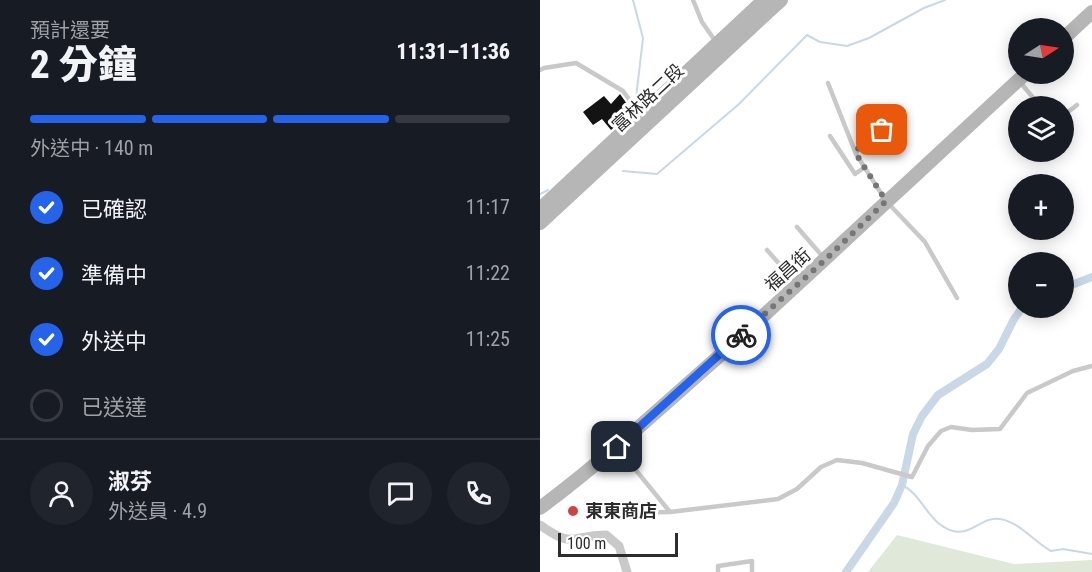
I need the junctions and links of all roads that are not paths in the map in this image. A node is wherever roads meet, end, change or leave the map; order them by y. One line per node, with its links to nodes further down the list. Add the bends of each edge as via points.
1 (693, 0): 6 (lane)
2 (764, 0): 6 (main road, 富林路二段)
3 (781, 0): 12 (main road, 富林路二段)
4 (1092, 12): 5 (main road)
5 (1074, 29)
6 (717, 43): 12 (main road, 富林路二段)
7 (540, 70): 12 (lane, via 576,63 623,90)
8 (828, 83): 16 (lane)
9 (1013, 84): 18 (main road, 福昌街)
10 (1077, 105): 11 (lane)
11 (1074, 107)
12 (644, 119): 15 (main road, 富林路二段)
13 (882, 130): 16 (lane, via 862,139)
14 (830, 136): 17 (lane, via 855,174)
15 (613, 148): 19 (main road, 富林路二段); 20 (main road, 富林路二段)
16 (856, 154): 17 (lane)
17 (865, 166): 18 (lane)
18 (886, 201): 23 (main road, 福昌街); 25 (lane, via 925,242)
19 (540, 209)
20 (540, 223)
21 (797, 227): 23 (lane)
22 (767, 250): 24 (lane)
23 (825, 260): 24 (main road, 福昌街)
24 (798, 285): 27 (main road, 福昌街)
25 (957, 298)
26 (1092, 366): 29 (lane, via 1027,393 1000,429 951,427 941,431 912,477 837,460 778,499)
27 (617, 447): 28 (main road, 福昌街); 29 (lane)
28 (540, 508)
29 (670, 512): 30 (lane)
30 (608, 513)
31 (540, 525): 32 (street, via 567,541 606,535 619,546)
32 (627, 572)
33 (718, 572): 34 (lane, via 718,566 752,561)
34 (752, 572)

